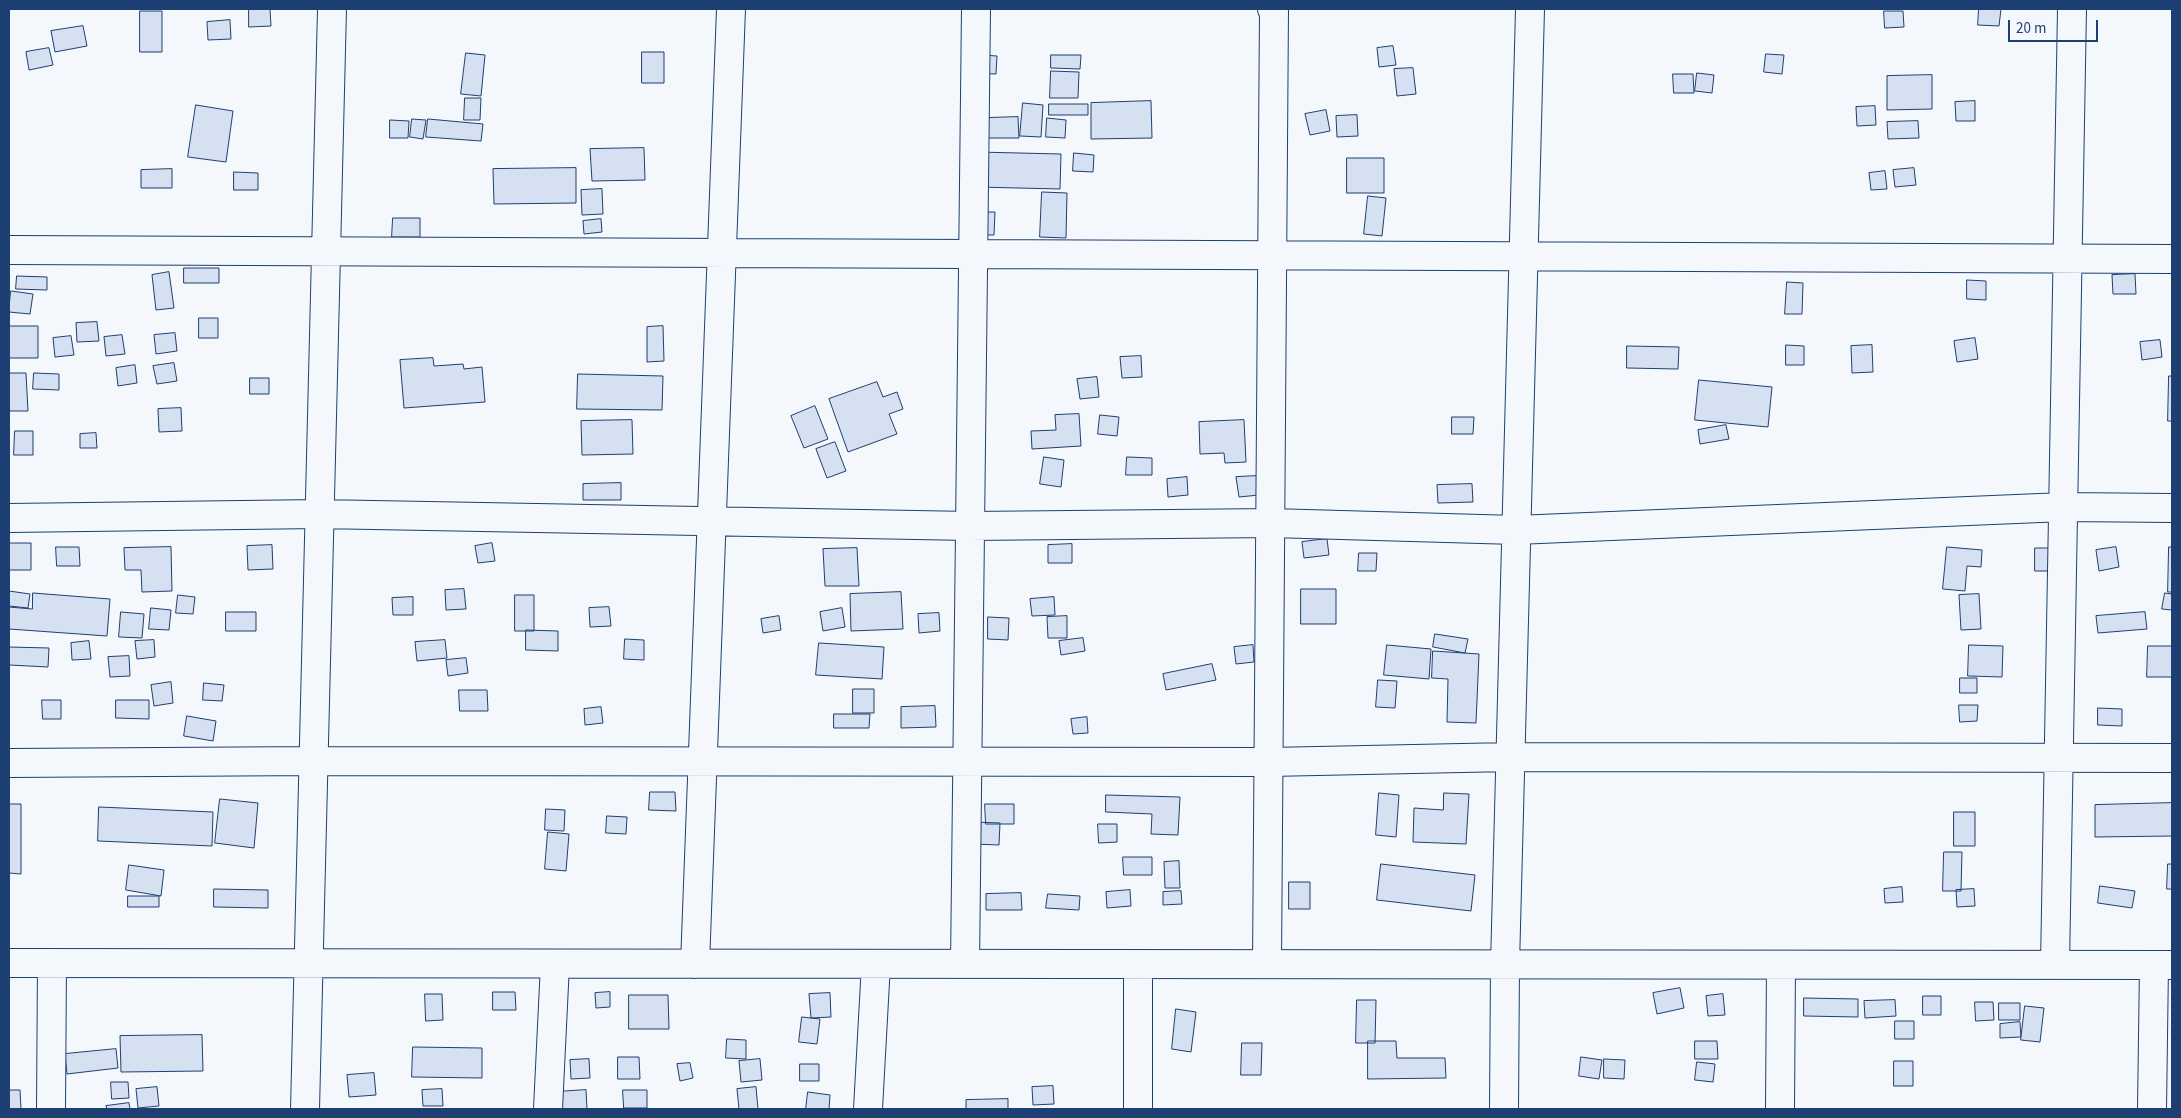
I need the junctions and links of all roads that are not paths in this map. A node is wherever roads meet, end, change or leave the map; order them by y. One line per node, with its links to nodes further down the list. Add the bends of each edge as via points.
1 (332, 9): 8 (street)
2 (730, 9): 9 (street)
3 (976, 9): 10 (street)
4 (1272, 9): 11 (street)
5 (1530, 9): 12 (street)
6 (2072, 9): 13 (street)
7 (9, 250): 8 (street)
8 (326, 251): 9 (street); 17 (street)
9 (721, 254): 10 (street); 19 (street)
10 (973, 254): 11 (street); 21 (street)
11 (1272, 255): 12 (street); 20 (street)
12 (1523, 256): 13 (street); 22 (street)
13 (2068, 259): 14 (street); 15 (street)
14 (2172, 259)
15 (2064, 506): 16 (street); 22 (street); 24 (street)
16 (2172, 508)
17 (319, 514): 18 (street); 19 (street); 26 (street)
18 (9, 518)
19 (712, 522): 21 (street); 28 (street)
20 (1271, 523): 21 (street); 22 (street); 29 (street)
21 (970, 526): 27 (street)
22 (1516, 530): 23 (street)
23 (1510, 758): 24 (street); 29 (street); 39 (street)
24 (2059, 758): 25 (street); 42 (street)
25 (2172, 758)
26 (313, 761): 28 (street); 30 (street); 33 (street)
27 (967, 761): 28 (street); 29 (street); 37 (street)
28 (703, 762): 35 (street)
29 (1269, 762): 38 (street)
30 (9, 763)
31 (9, 964): 32 (street)
32 (52, 964): 33 (street); 44 (street)
33 (308, 964): 34 (street); 45 (street)
34 (555, 964): 35 (street); 46 (street)
35 (695, 964): 36 (street)
36 (876, 964): 37 (street); 47 (street)
37 (965, 964): 40 (street)
38 (1268, 964): 39 (street); 40 (street)
39 (1505, 964): 41 (street); 49 (street)
40 (1138, 965): 48 (street)
41 (1781, 965): 42 (street); 50 (street)
42 (2055, 965): 43 (street)
43 (2163, 965): 51 (street)
44 (51, 1109)
45 (305, 1109)
46 (548, 1109)
47 (868, 1109)
48 (1138, 1109)
49 (1504, 1109)
50 (1780, 1109)
51 (2152, 1109)

